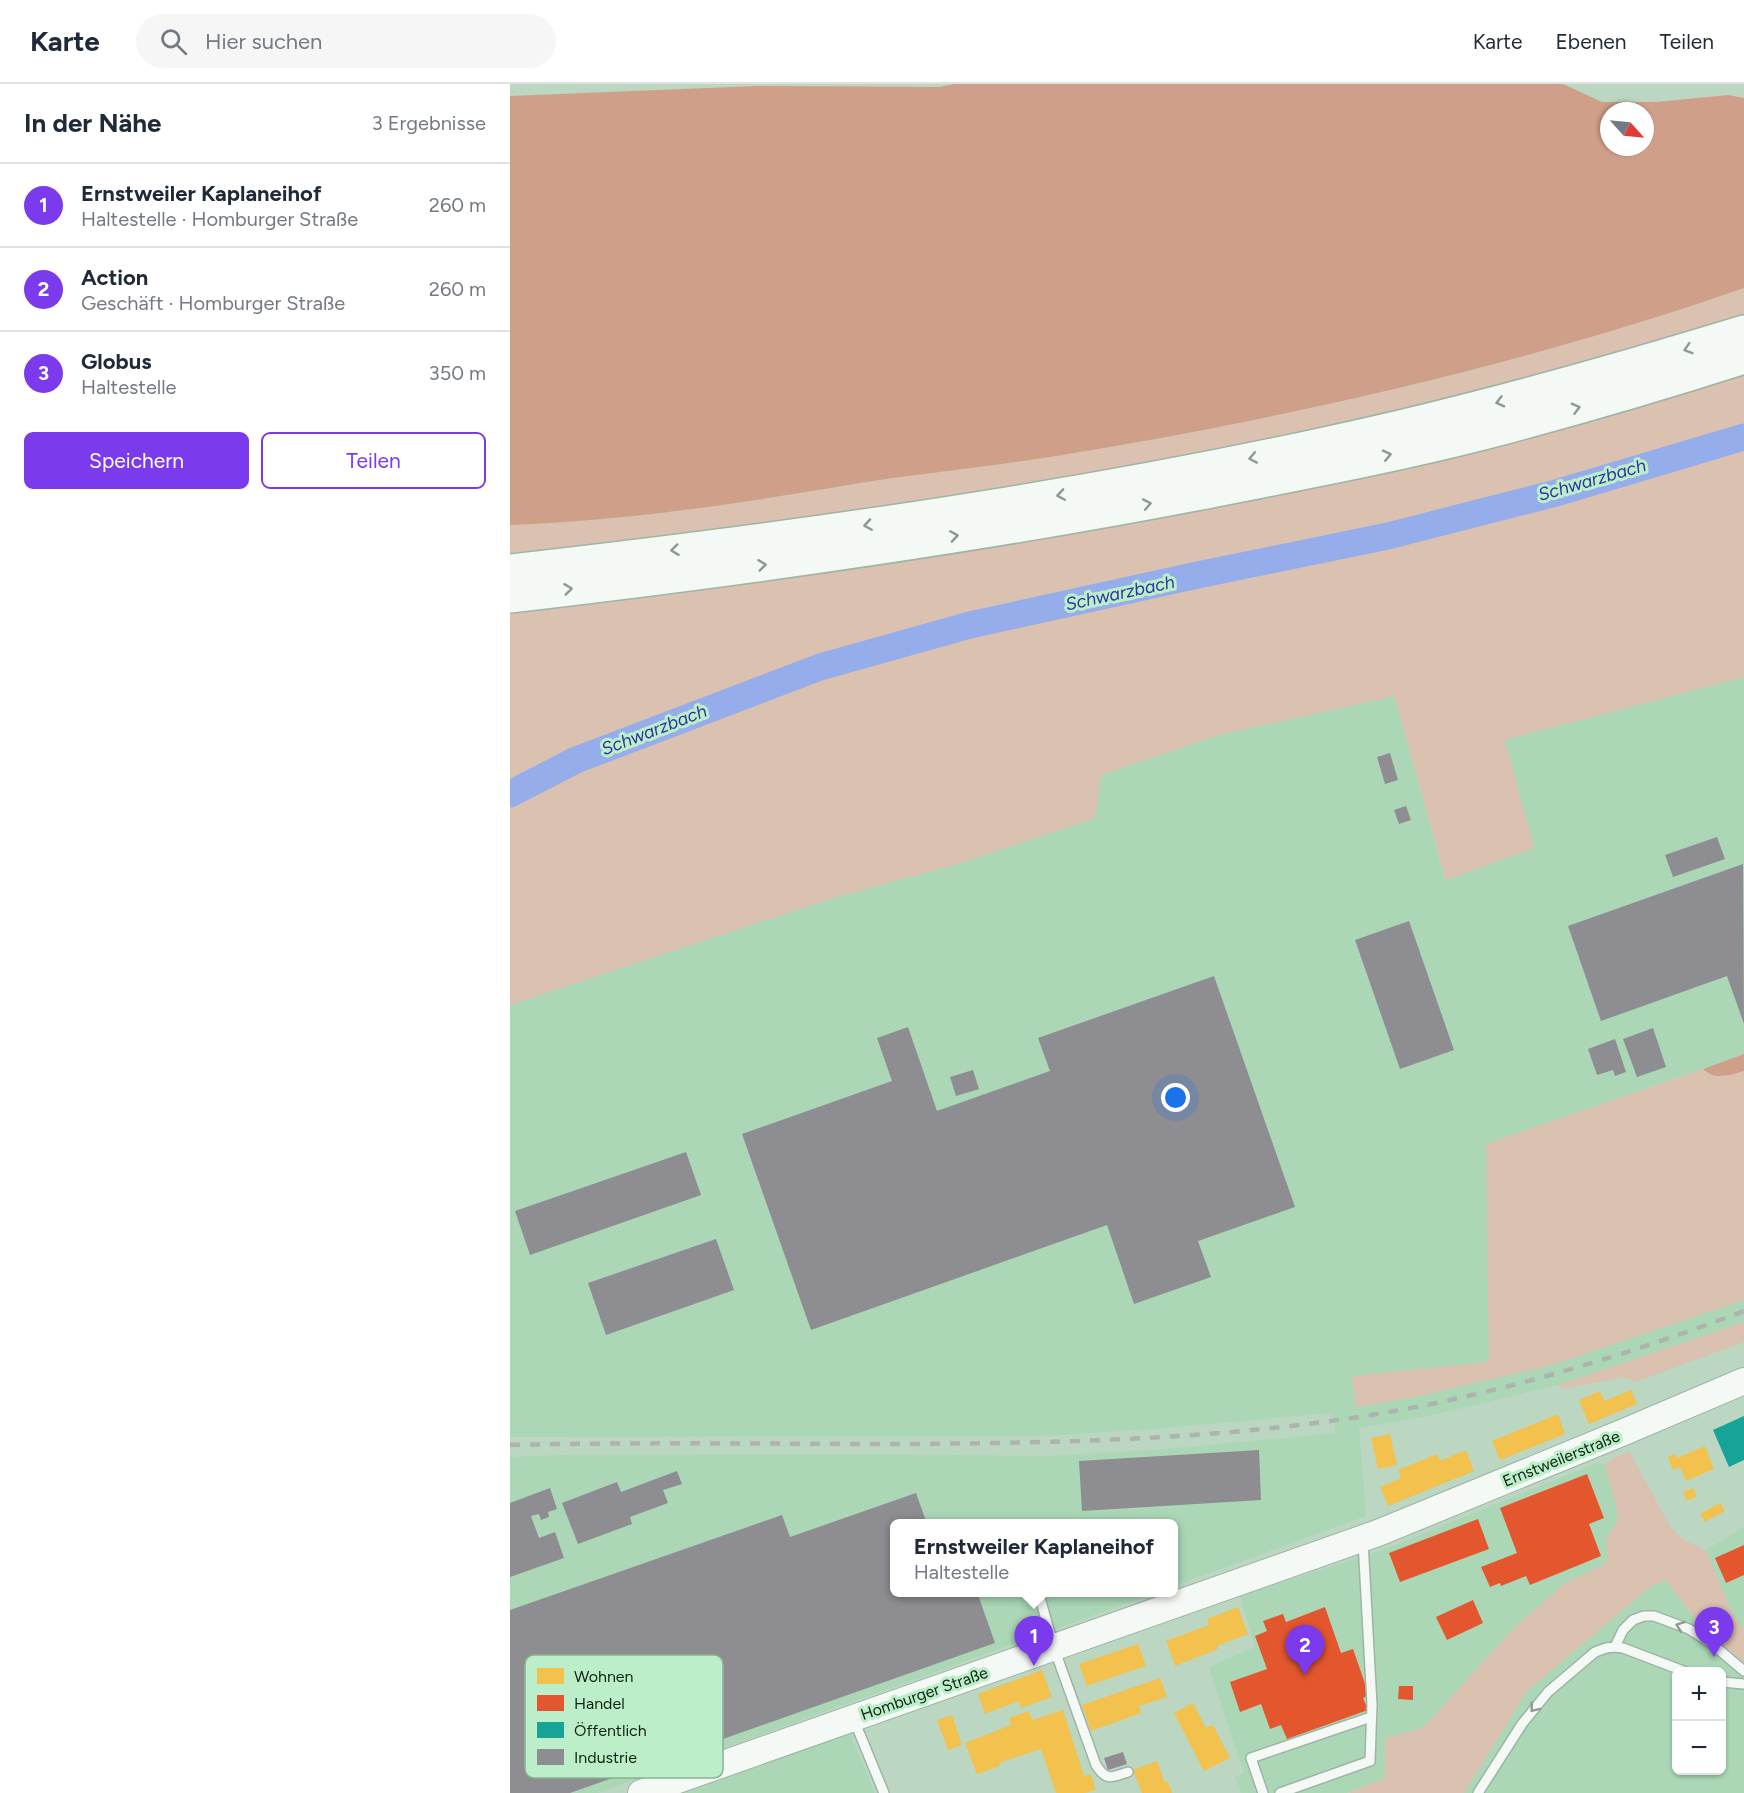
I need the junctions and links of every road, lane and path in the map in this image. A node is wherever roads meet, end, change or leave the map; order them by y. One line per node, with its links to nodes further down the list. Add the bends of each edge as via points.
1 (1744, 332): 3 (highway, one-way to 3, via 1481,407 1327,444 1096,489 834,530)
2 (1744, 357): 4 (highway, one-way to 2, via 848,554 1101,513 1480,434)
3 (510, 571)
4 (510, 596)
5 (1744, 1381): 6 (main road, Ernstweilerstraße)
6 (1370, 1536): 9 (main road, Homburger Straße); 14 (lane)
7 (1040, 1597): 9 (lane)
8 (1615, 1647): 10 (lane); 11 (lane, one-way to 8, via 1689,1629 1654,1616 1633,1620); 23 (lane, one-way to 23, via 1595,1652 1548,1692 1522,1724)
9 (1054, 1648): 15 (main road, Homburger Straße); 17 (lane, via 1096,1765 1107,1777)
10 (1674, 1667)
11 (1744, 1671)
12 (1726, 1682): 13 (lane)
13 (1744, 1684)
14 (1371, 1717): 21 (lane, via 1251,1758); 22 (lane, via 1370,1761)
15 (853, 1718): 16 (main road, Homburger Straße); 20 (lane)
16 (723, 1764)
17 (1128, 1772)
18 (683, 1778): 19 (main road, Homburger Straße)
19 (640, 1793)
20 (884, 1793)
21 (1263, 1793)
22 (1280, 1793)
23 (1478, 1793)

